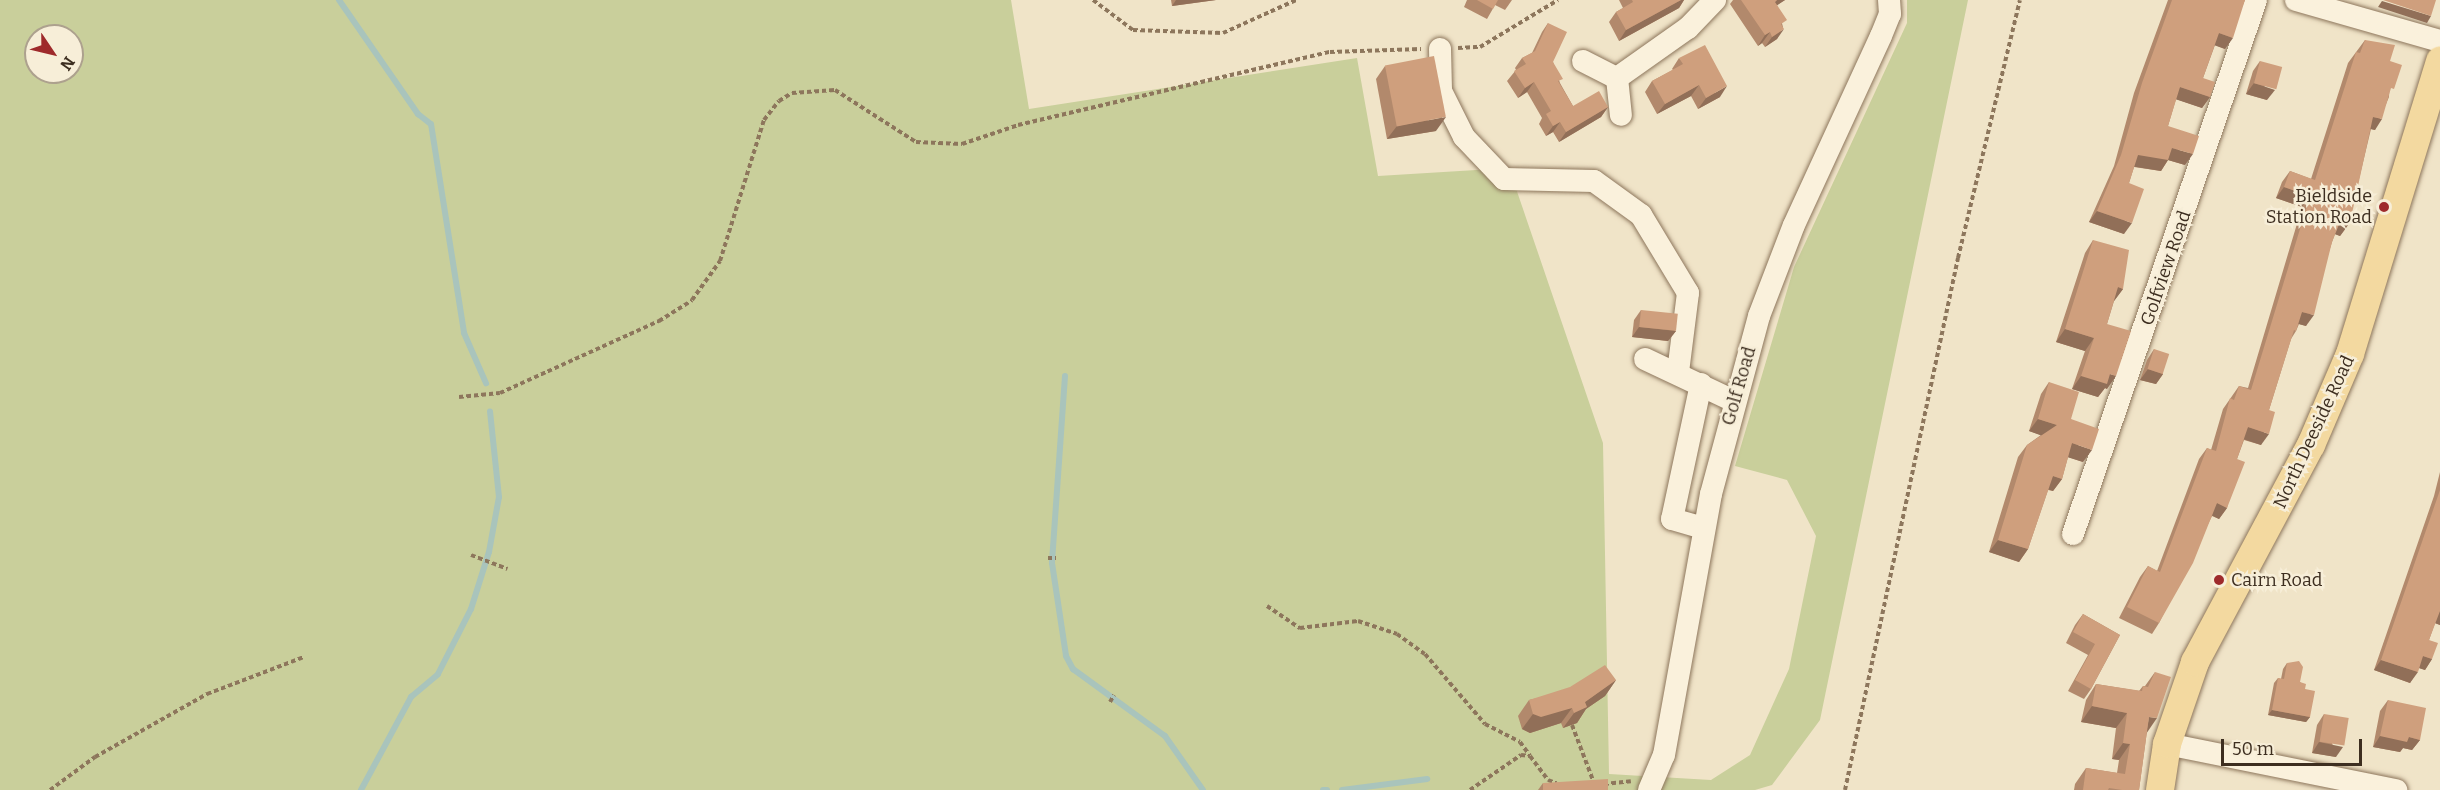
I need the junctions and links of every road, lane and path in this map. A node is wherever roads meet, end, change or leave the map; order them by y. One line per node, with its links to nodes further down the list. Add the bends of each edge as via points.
1 (1093, 0): 2 (path, via 1133,30 1223,33)
2 (1296, 0)
3 (1558, 0): 11 (path, via 1480,47)
4 (1715, 0): 14 (street, via 1688,28)
5 (1889, 0): 20 (street, Golf Road, via 1890,14 1881,36 1794,225 1759,316)
6 (2020, 0): 41 (path, via 1961,247)
7 (2256, 0): 22 (street, Golfview Road)
8 (2296, 0): 9 (street)
9 (2321, 4): 10 (street)
10 (2440, 41)
11 (1440, 49): 17 (street, via 1441,92 1464,137 1504,179 1594,181 1641,215 1688,293); 19 (path, via 1330,52 1018,125 981,141 954,145 916,142 835,90 792,93 779,101 764,120 720,261 692,300 659,321 500,393)
12 (1583, 61): 14 (street)
13 (2440, 61): 32 (main road, North Deeside Road, via 2350,354 2301,463 2200,653)
14 (1617, 78): 15 (street)
15 (1621, 115)
16 (1645, 359): 17 (street)
17 (1678, 372): 18 (street)
18 (1701, 384): 20 (street); 21 (street, via 1672,519)
19 (459, 397)
20 (1734, 401): 21 (street, Golf Road)
21 (1704, 528): 34 (street, Golf Road, via 1664,755)
22 (2073, 534)
23 (471, 555): 26 (path)
24 (1048, 558): 25 (path)
25 (1056, 558)
26 (507, 569)
27 (1267, 606): 33 (path, via 1300,627 1358,621 1397,634 1425,654 1485,724 1520,742)
28 (304, 657): 38 (path, via 207,694 95,757)
29 (1114, 696): 30 (path)
30 (1110, 702)
31 (1572, 725): 37 (path)
32 (2167, 744): 42 (main road, North Deeside Road); 43 (street)
33 (1530, 756): 35 (path, via 1548,780); 39 (path, via 1514,757)
34 (1658, 769): 37 (path, via 1646,768 1622,785); 40 (street, Golf Road)
35 (1563, 783)
36 (1584, 783): 37 (path)
37 (1594, 783)
38 (50, 790)
39 (1470, 790)
40 (1649, 790)
41 (1845, 790)
42 (2160, 790)
43 (2396, 790)

